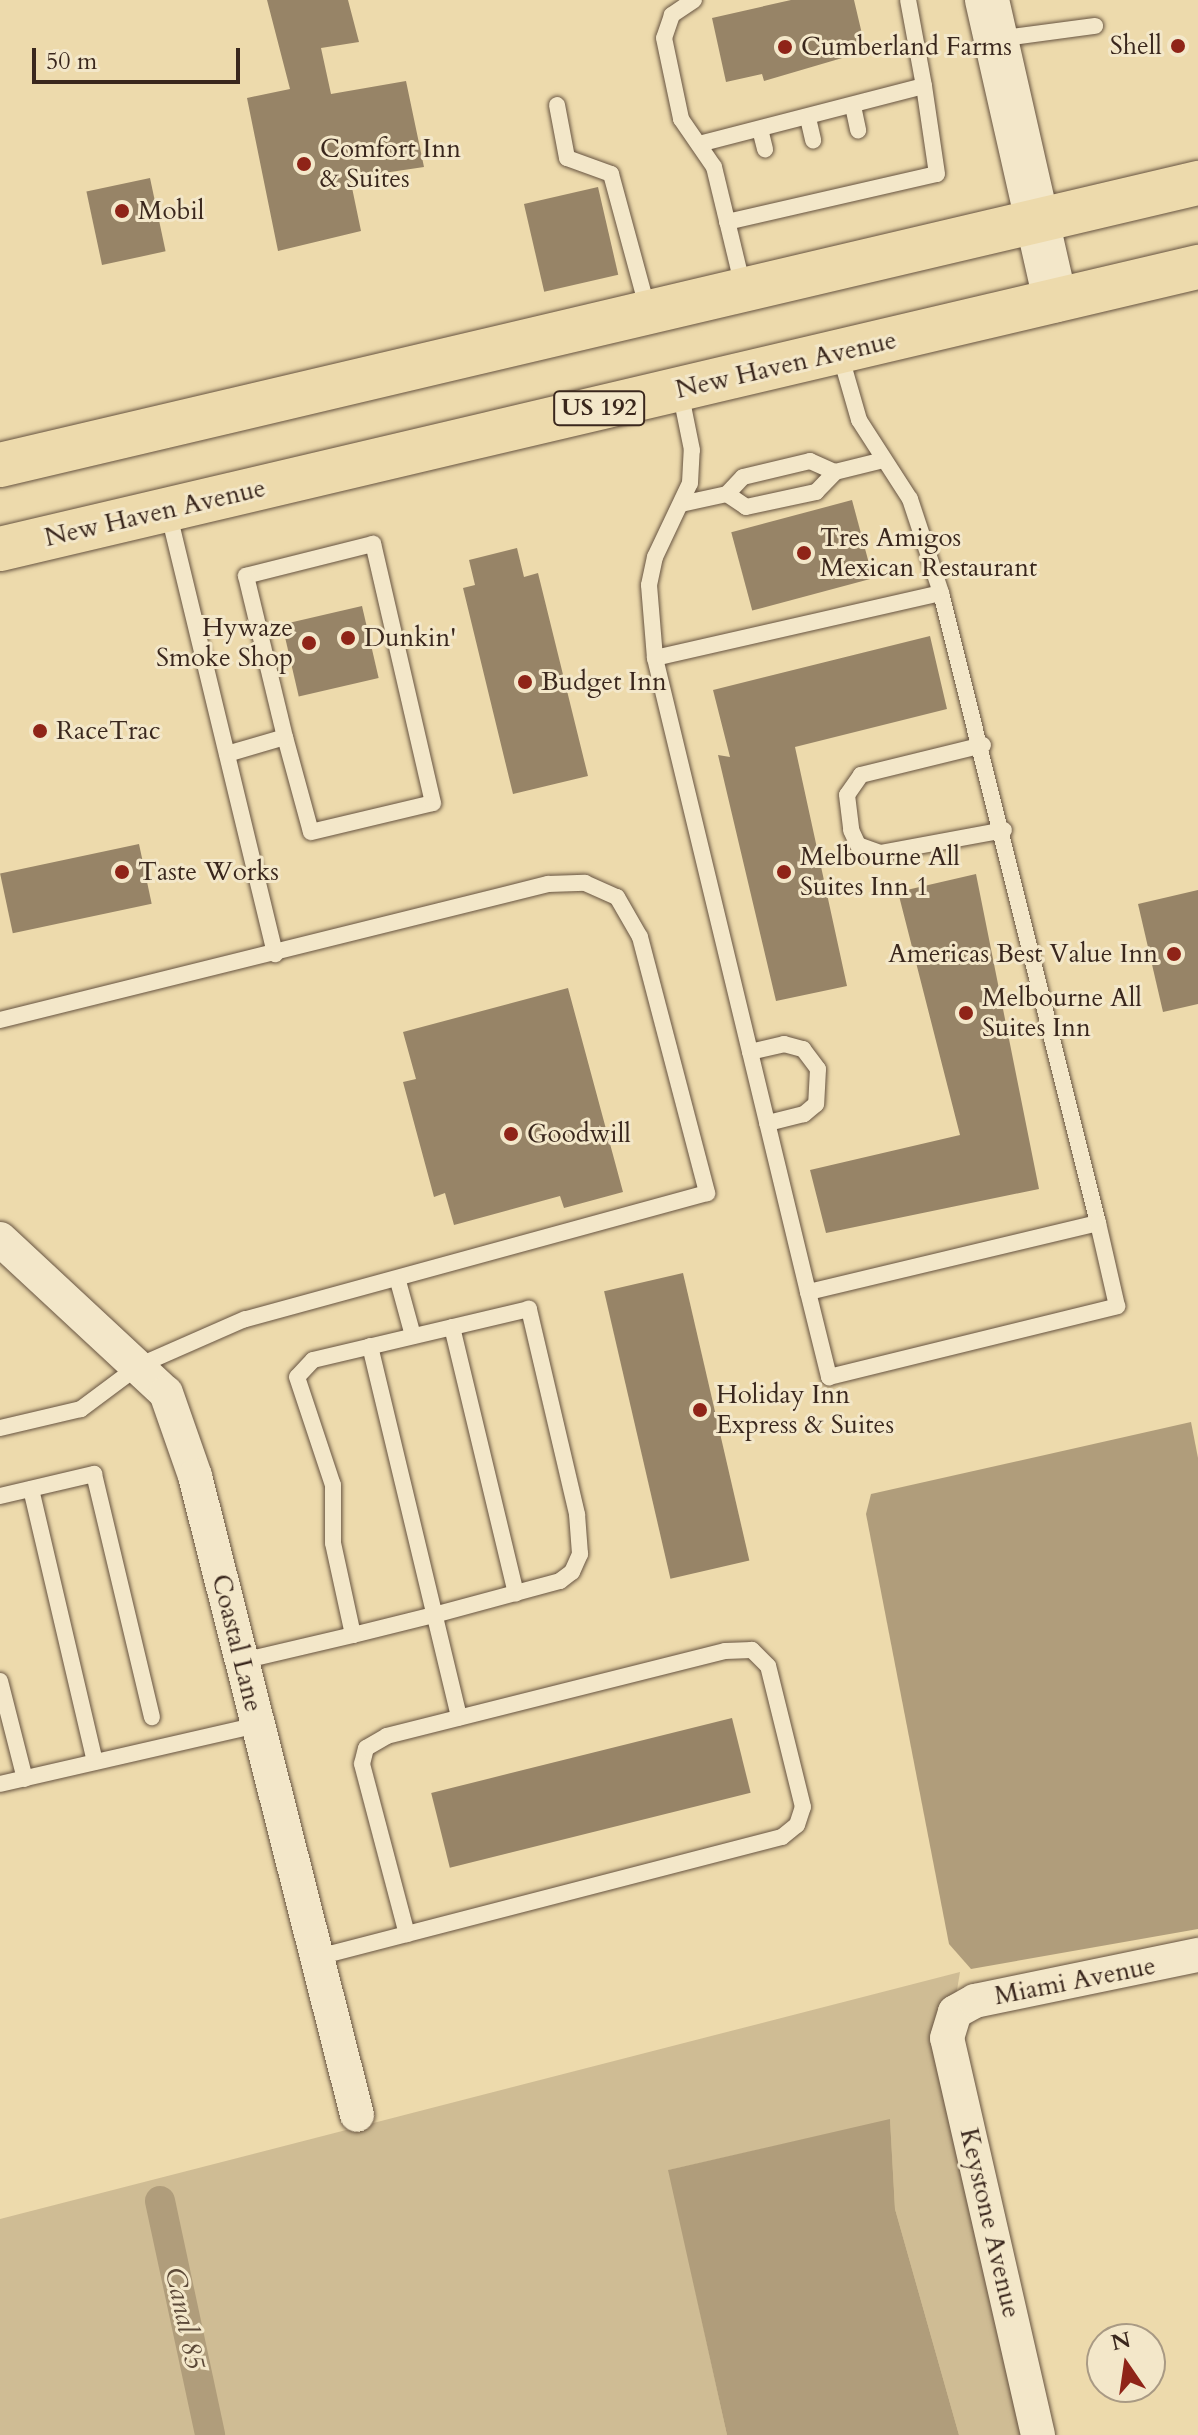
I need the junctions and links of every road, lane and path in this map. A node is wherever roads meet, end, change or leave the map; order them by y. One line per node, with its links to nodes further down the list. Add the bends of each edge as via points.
1 (694, 0): 12 (lane, via 672,15 664,38 681,119)
2 (908, 0): 5 (lane)
3 (991, 20): 4 (lane); 15 (main road)
4 (1095, 26)
5 (924, 86): 7 (lane); 16 (lane, via 937,174 870,181)
6 (557, 105): 20 (lane, via 567,158 611,174)
7 (853, 106): 8 (lane); 10 (lane)
8 (808, 118): 9 (lane); 11 (lane)
9 (760, 129): 12 (lane); 13 (lane)
10 (858, 130)
11 (813, 140)
12 (699, 144): 16 (lane, via 714,167)
13 (765, 149)
14 (1198, 183): 15 (main road)
15 (1038, 221): 18 (main road); 19 (main road)
16 (727, 222): 18 (lane)
17 (1198, 267): 19 (main road, New Haven Avenue / US 192)
18 (744, 290): 20 (main road)
19 (1055, 300): 21 (main road, New Haven Avenue / US 192)
20 (649, 313): 24 (main road)
21 (840, 353): 22 (main road, New Haven Avenue / US 192); 23 (lane, via 859,420)
22 (680, 390): 27 (lane, via 692,450); 28 (main road, New Haven Avenue / US 192)
23 (884, 460): 25 (lane); 30 (lane, via 910,499)
24 (0, 465)
25 (835, 472): 26 (lane, via 810,461 743,477); 26 (lane, via 816,492 746,507)
26 (727, 494): 27 (lane)
27 (681, 504): 31 (lane, via 666,527 649,585)
28 (168, 510): 29 (main road, New Haven Avenue / US 192); 34 (lane)
29 (0, 549)
30 (941, 593): 31 (lane); 33 (lane)
31 (655, 658): 38 (lane)
32 (285, 737): 32 (lane, via 246,576 373,544 433,803 311,832); 34 (lane)
33 (983, 745): 35 (lane); 35 (lane, via 861,775 847,795 851,830 858,845 880,853)
34 (227, 754): 36 (lane)
35 (1004, 830): 40 (lane)
36 (275, 954): 37 (lane); 42 (lane, via 548,884 585,883 617,897 640,937 707,1193)
37 (0, 1020)
38 (750, 1052): 39 (lane); 39 (lane, via 794,1047 818,1069 816,1104 804,1114)
39 (767, 1123): 43 (lane)
40 (1098, 1223): 43 (lane); 43 (lane, via 1117,1306 829,1377)
41 (0, 1239): 47 (street, Coastal Lane)
42 (398, 1281): 45 (lane); 47 (lane, via 245,1319)
43 (808, 1292)
44 (452, 1327): 45 (lane); 51 (lane); 51 (lane, via 529,1309 577,1514 580,1554 560,1581)
45 (413, 1336): 46 (lane)
46 (370, 1346): 52 (lane); 53 (lane, via 313,1360 297,1377 298,1393 333,1485 333,1543)
47 (140, 1365): 48 (lane, via 81,1409); 54 (street, Coastal Lane, via 166,1393 195,1476)
48 (0, 1428)
49 (31, 1489): 50 (lane); 56 (lane, via 94,1474); 59 (lane)
50 (0, 1496)
51 (516, 1593): 52 (lane)
52 (434, 1615): 53 (lane); 57 (lane)
53 (353, 1635): 54 (lane)
54 (242, 1661): 58 (street, Coastal Lane)
55 (0, 1681): 60 (lane)
56 (152, 1717)
57 (459, 1718): 62 (lane, via 387,1736 366,1748 362,1764); 62 (lane, via 725,1651 752,1650 768,1666 803,1807 797,1825 782,1837)
58 (258, 1725): 59 (lane); 64 (street, Coastal Lane)
59 (95, 1762): 60 (lane)
60 (25, 1779): 61 (lane)
61 (0, 1784)
62 (407, 1934): 64 (lane)
63 (1198, 1955): 65 (street, Miami Avenue, via 975,2001)
64 (318, 1957): 66 (street, Coastal Lane)
65 (955, 2012): 67 (street, Keystone Avenue, via 947,2038)
66 (357, 2115)
67 (1038, 2435)

